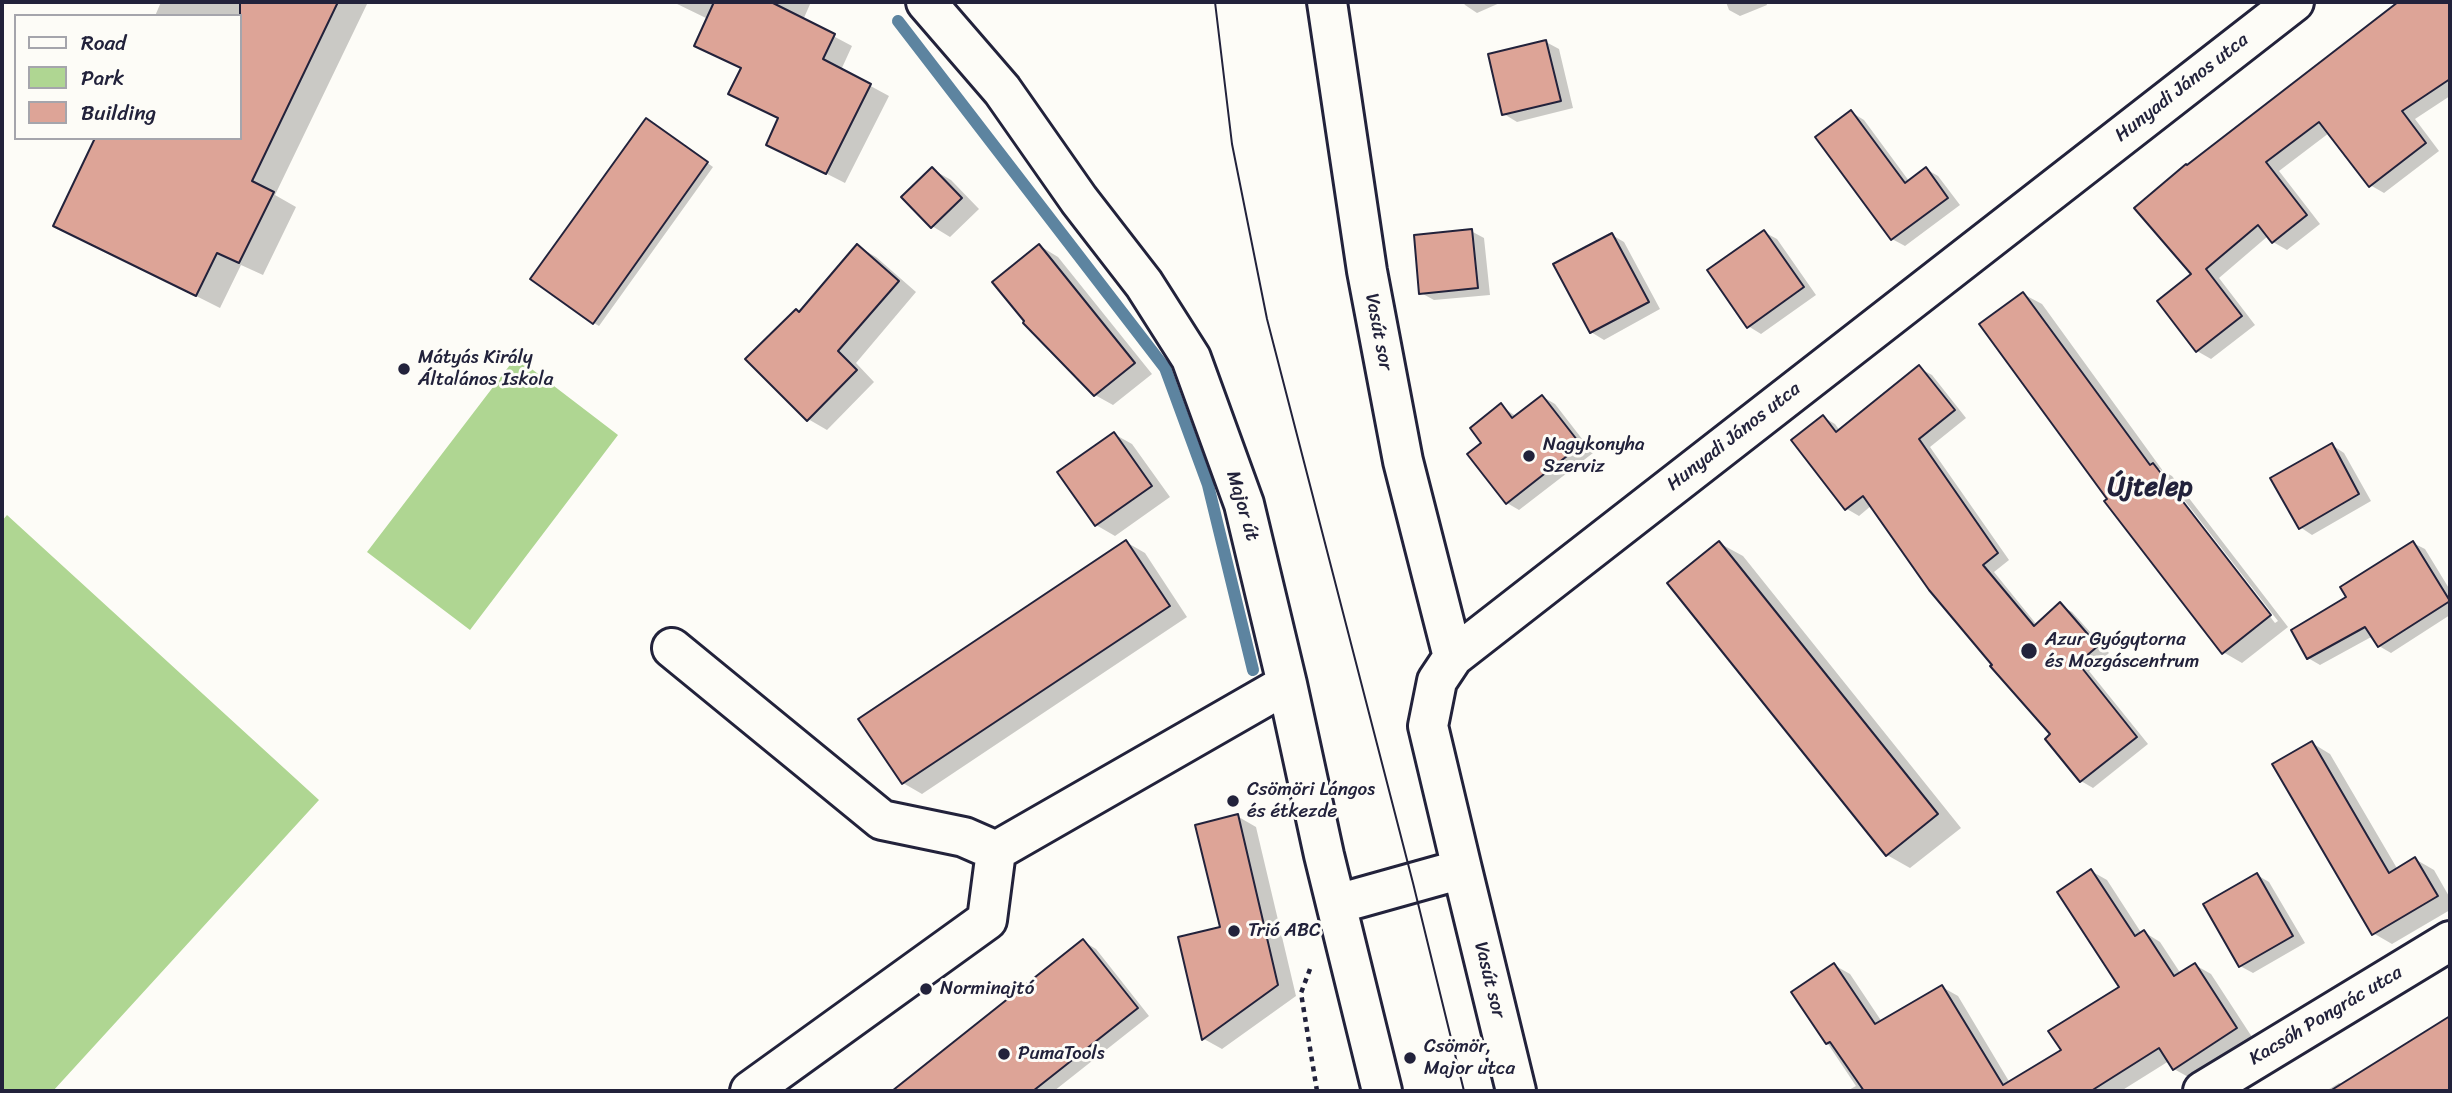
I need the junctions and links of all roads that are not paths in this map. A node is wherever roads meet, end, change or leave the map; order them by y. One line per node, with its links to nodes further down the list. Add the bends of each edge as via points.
1 (926, 2): 6 (street, Major út, via 1002,90 1144,284 1191,358 1244,504)
2 (1327, 2): 5 (street, Vasút sor, via 1367,271 1403,461)
3 (2294, 2): 5 (street, Hunyadi János utca)
4 (671, 648): 7 (street, via 882,820 964,837)
5 (1453, 657): 8 (street, Hunyadi János utca, via 1437,681 1427,726)
6 (1287, 684): 7 (street); 9 (street, Major út)
7 (996, 851): 11 (street, via 987,920)
8 (1462, 869): 9 (street); 13 (street, Vasút sor)
9 (1337, 904): 12 (street, Major út)
10 (2450, 941): 14 (street, Kacsóh Pongrác utca)
11 (750, 1091)
12 (1382, 1091)
13 (1516, 1091)
14 (2203, 1091)

